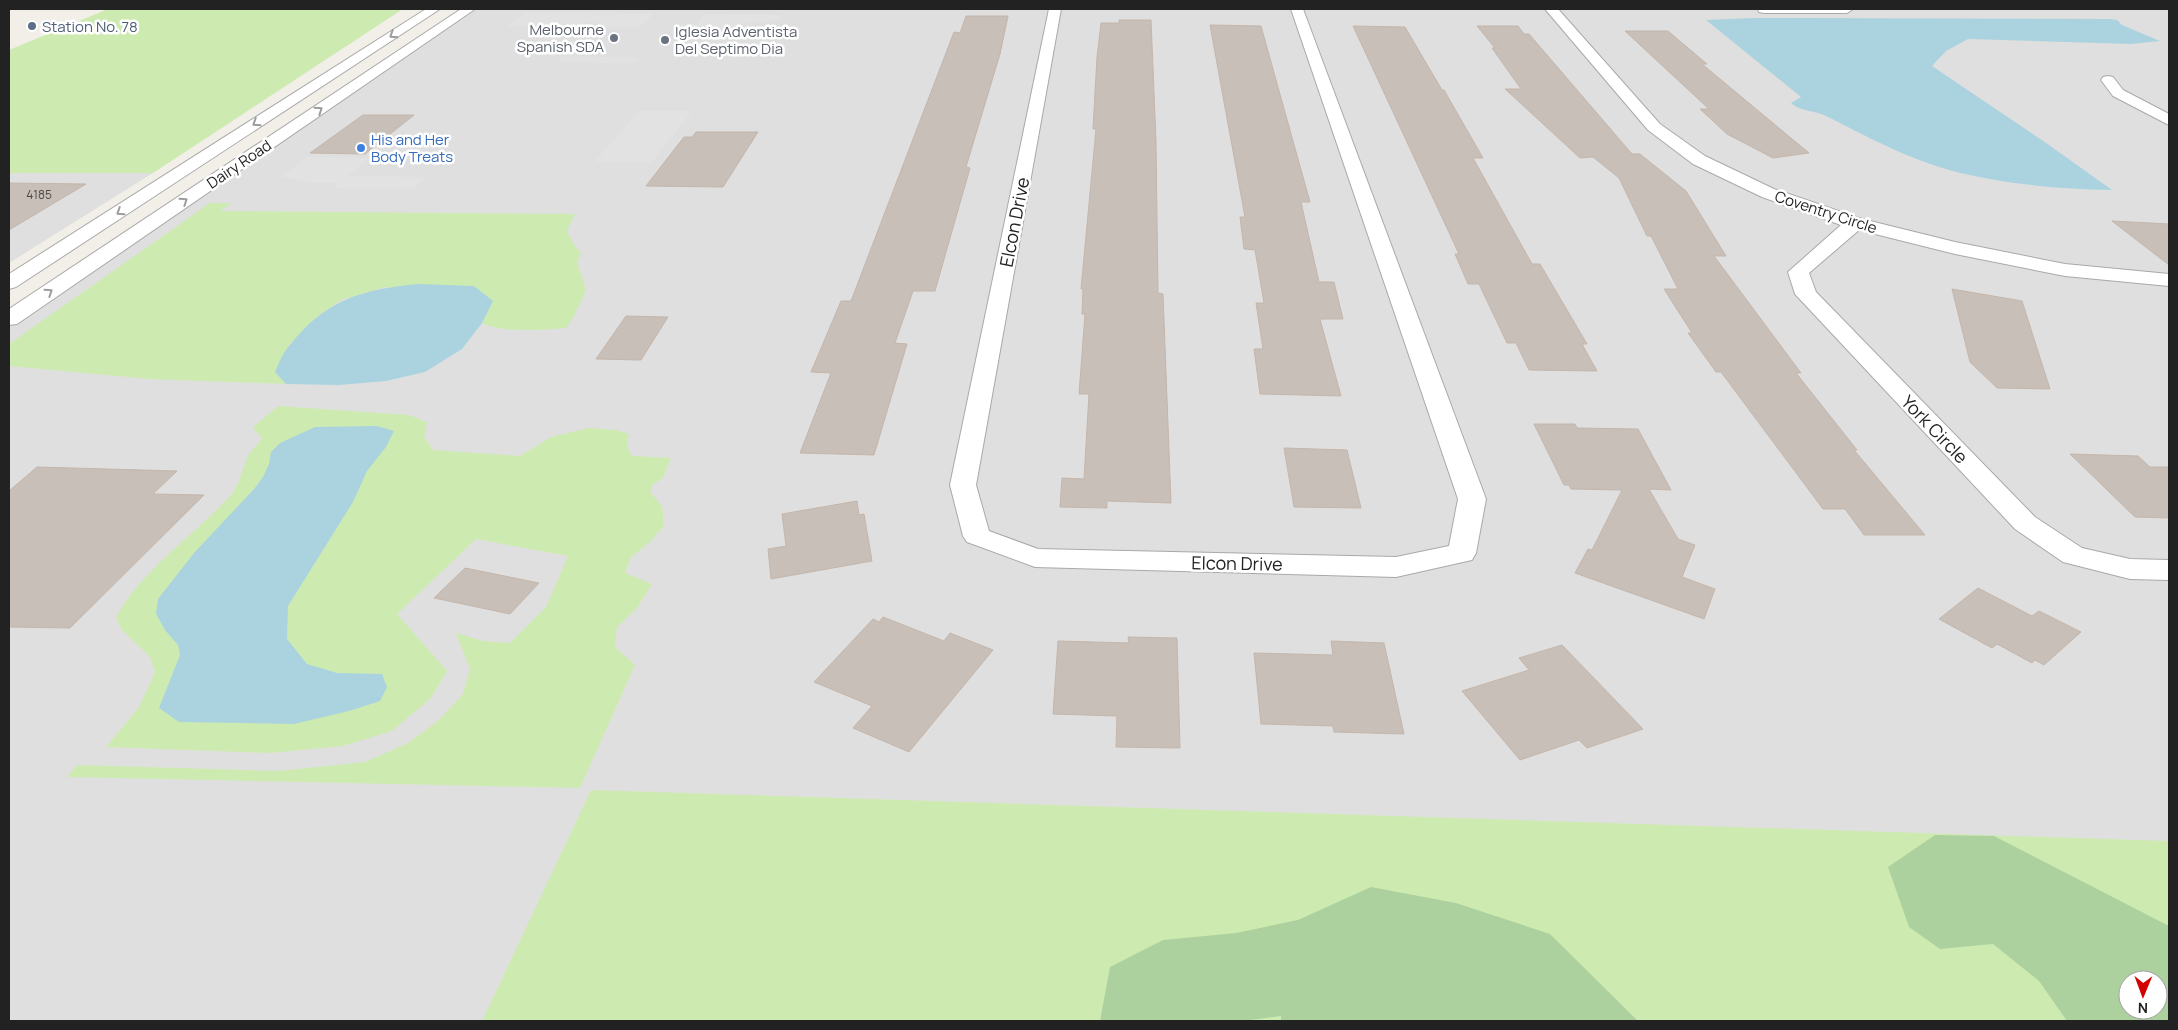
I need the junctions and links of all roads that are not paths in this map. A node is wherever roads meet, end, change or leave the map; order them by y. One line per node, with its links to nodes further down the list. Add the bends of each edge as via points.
1 (434, 9): 12 (street, Dairy Road, one-way to 12)
2 (470, 9): 13 (street, Dairy Road, one-way to 2)
3 (1054, 9): 4 (street, Elcon Drive, via 964,485 977,536 1036,558 1396,567 1462,553 1472,499)
4 (1297, 9)
5 (1551, 9): 10 (street, Coventry Circle, via 1654,127 1699,160 1768,194)
6 (1764, 9): 7 (street)
7 (1847, 9)
8 (2108, 80): 9 (street, via 2118,93)
9 (2169, 120)
10 (1855, 223): 11 (street, Coventry Circle, via 1955,248 2065,270); 14 (street, York Circle, via 1798,272 1806,294 2025,523 2073,555 2130,569)
11 (2169, 280)
12 (9, 283)
13 (9, 319)
14 (2169, 570)

